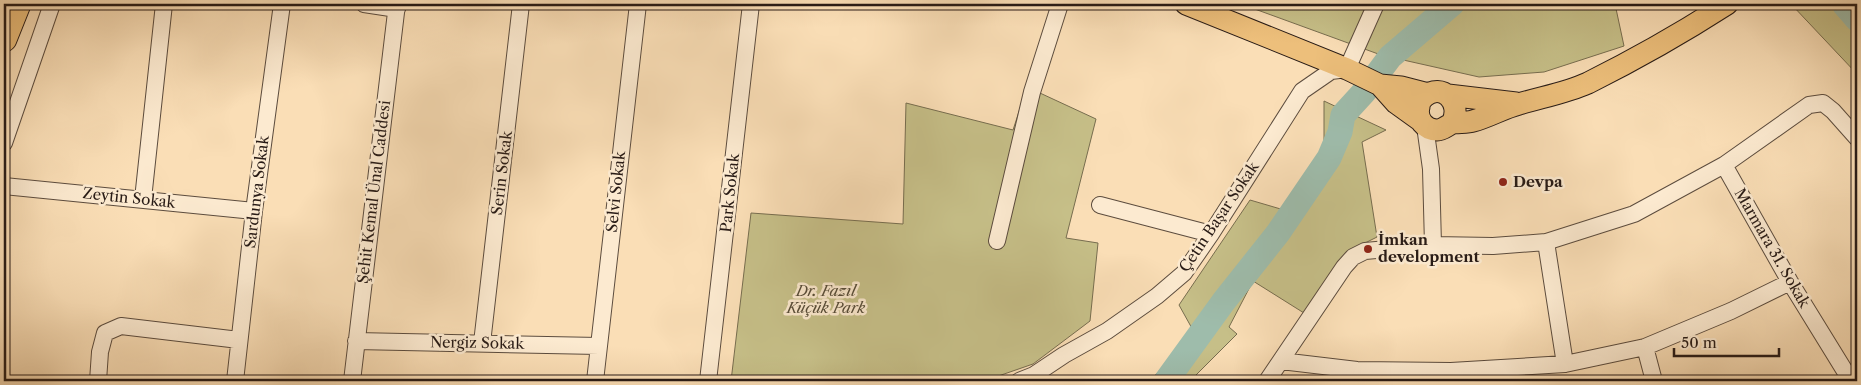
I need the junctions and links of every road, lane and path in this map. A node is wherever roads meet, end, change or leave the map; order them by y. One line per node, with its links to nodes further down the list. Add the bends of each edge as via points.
1 (18, 4): 14 (highway)
2 (52, 4): 22 (street)
3 (164, 4): 26 (street)
4 (282, 4): 28 (street, Sardunya Sokak)
5 (364, 4): 13 (street)
6 (521, 4): 36 (street, Serin Sokak)
7 (638, 4): 37 (street, Selvi Sokak)
8 (751, 4): 46 (street, Park Sokak)
9 (1060, 4): 30 (street, via 1032,92)
10 (1186, 4): 15 (main road)
11 (1376, 4): 15 (street)
12 (1727, 4): 18 (main road, via 1677,36 1585,84)
13 (397, 6): 35 (street, Şehit Kemal Ünal Caddesi)
14 (4, 39)
15 (1347, 69): 16 (main road); 29 (street, Çetin Başar Sokak, via 1331,71 1302,90)
16 (1380, 85): 17 (main road); 19 (main road, via 1396,103)
17 (1438, 95): 18 (main road); 19 (main road, via 1420,103 1418,116); 20 (main road, via 1452,100 1456,112)
18 (1519, 104): 20 (main road, via 1472,122)
19 (1423, 124): 20 (main road, via 1436,130); 24 (street)
20 (1450, 125): 24 (street, via 1437,144)
21 (1857, 138): 23 (street, via 1824,103 1809,105)
22 (4, 143)
23 (1724, 165): 31 (street, via 1634,214); 33 (street, Marmara 31. Sokak)
24 (1430, 169): 32 (street)
25 (4, 186): 26 (street, Zeytin Sokak)
26 (143, 199): 28 (street, Zeytin Sokak)
27 (1100, 205): 29 (street)
28 (254, 211): 34 (street, Sardunya Sokak)
29 (1211, 234): 41 (street, Çetin Başar Sokak, via 1184,272 1157,296 1107,331)
30 (997, 241)
31 (1546, 242): 32 (street, via 1493,246); 40 (street)
32 (1433, 245): 39 (street, via 1365,251 1353,257)
33 (1790, 282): 38 (street); 49 (street, Marmara 31. Sokak)
34 (239, 340): 42 (street, via 122,326 105,333); 43 (street, Sardunya Sokak)
35 (356, 341): 36 (street, Nergiz Sokak); 44 (street, Şehit Kemal Ünal Caddesi)
36 (482, 343): 37 (street, Nergiz Sokak)
37 (599, 346): 45 (street, Selvi Sokak)
38 (1645, 347): 40 (street); 48 (street)
39 (1281, 361): 40 (street, via 1357,370 1451,371); 47 (street)
40 (1565, 364)
41 (1024, 380)
42 (98, 381)
43 (235, 381)
44 (352, 381)
45 (595, 381)
46 (708, 381)
47 (1268, 381)
48 (1654, 381)
49 (1851, 381)

